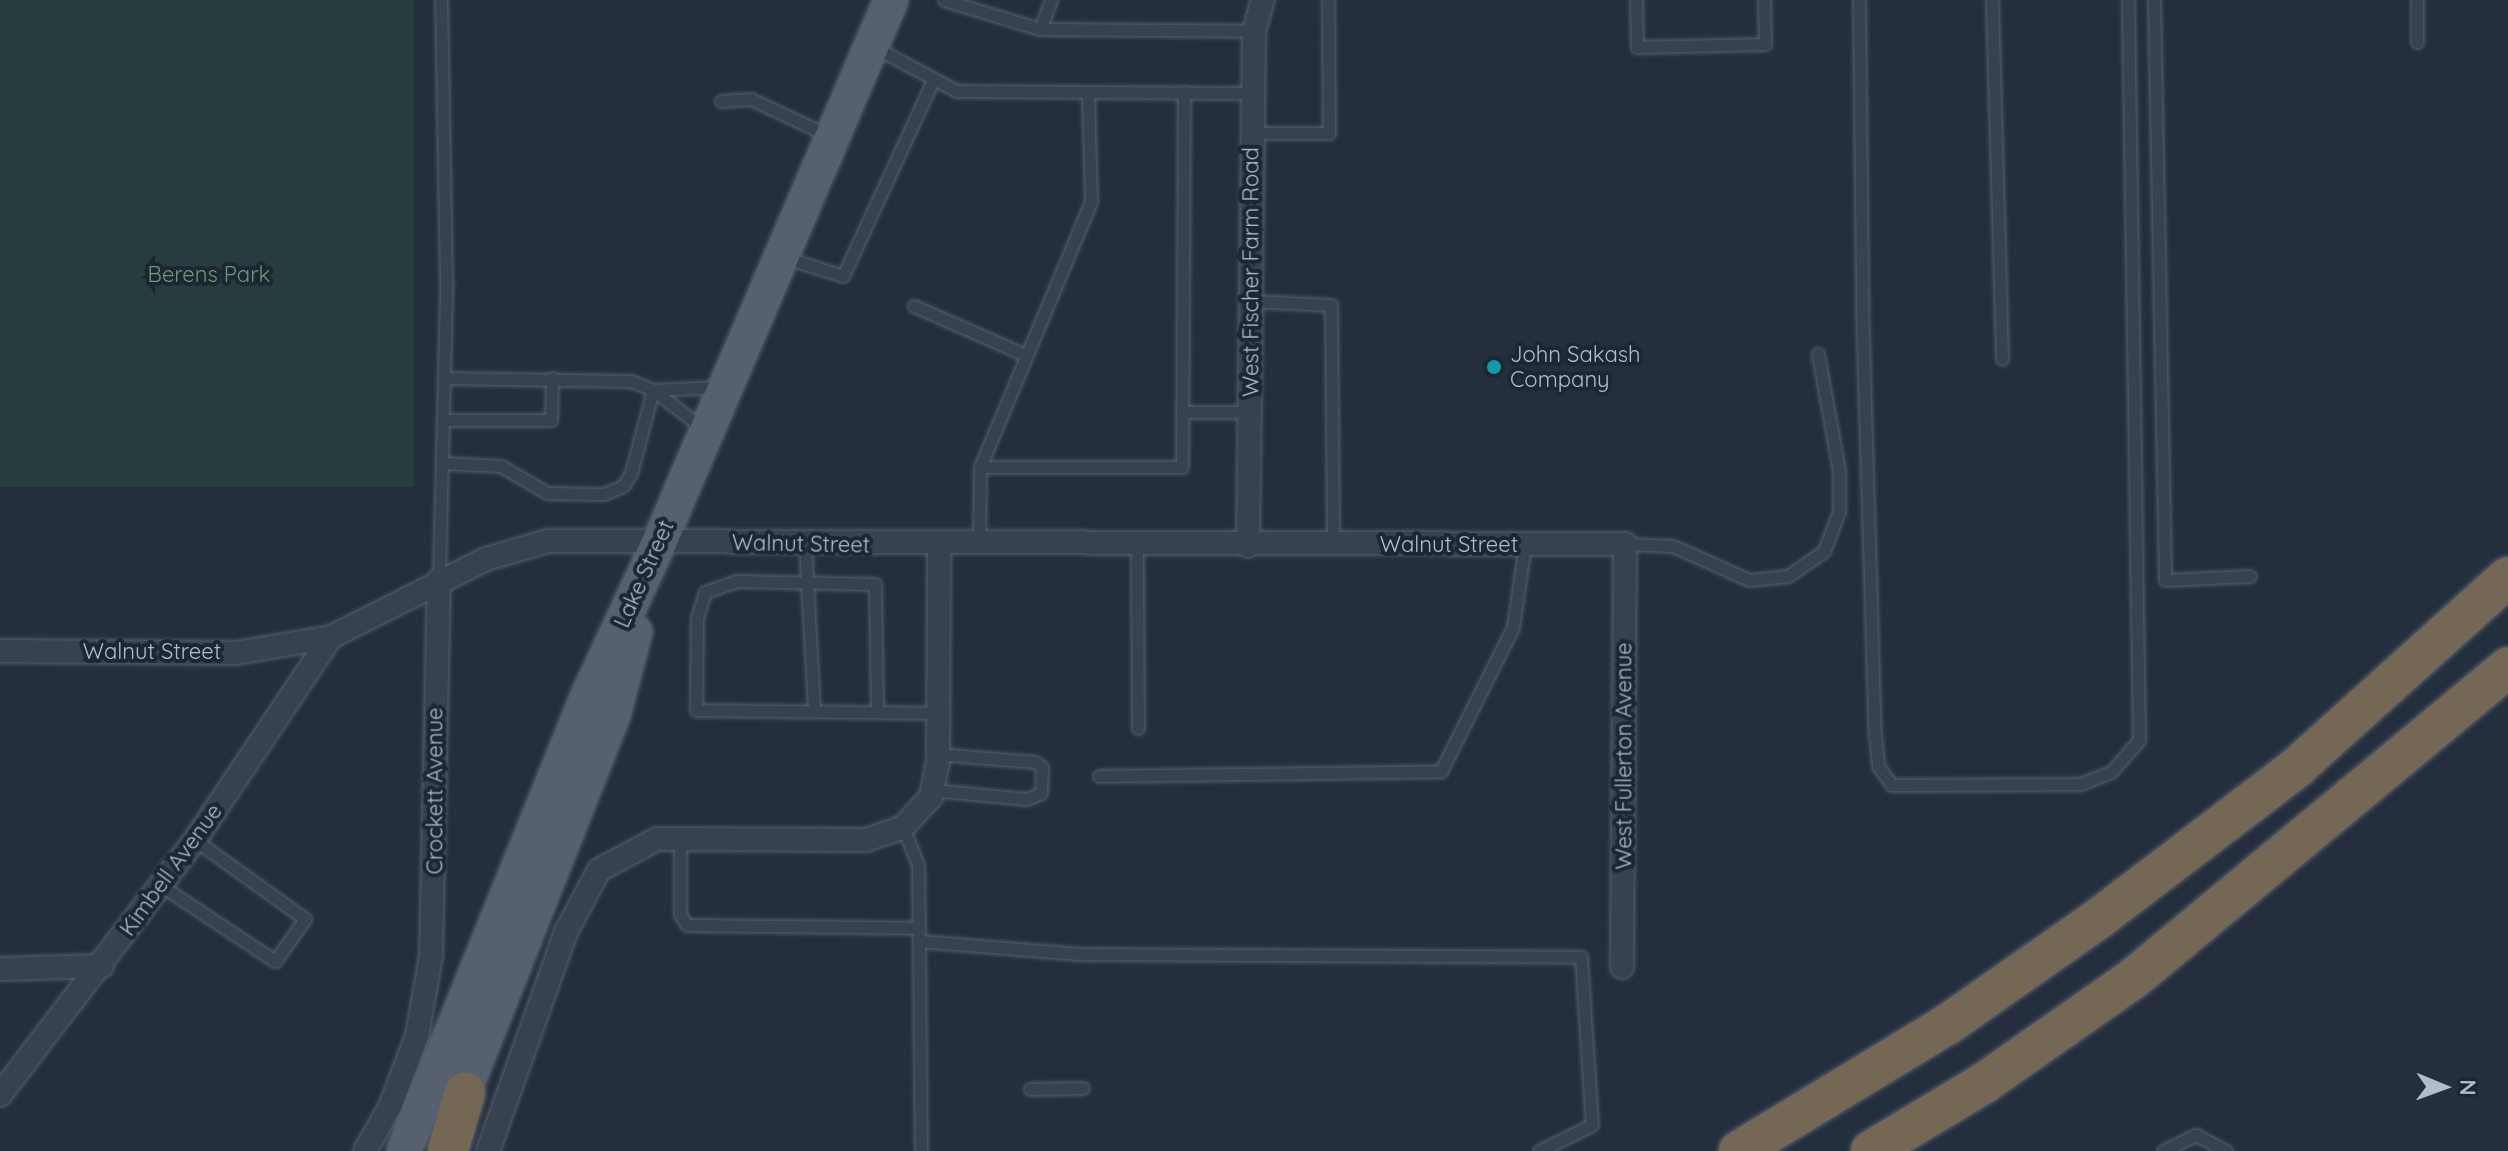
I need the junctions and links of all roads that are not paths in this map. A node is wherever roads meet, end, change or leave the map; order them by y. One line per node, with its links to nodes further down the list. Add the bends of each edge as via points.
1 (441, 0): 31 (lane)
2 (891, 0): 17 (main road, Lake Street)
3 (944, 0): 14 (lane)
4 (1051, 0): 14 (lane)
5 (1263, 0): 15 (street, West Fischer Farm Road)
6 (1328, 0): 23 (lane, via 1329,133)
7 (1636, 0): 8 (lane, via 1637,47 1765,44)
8 (1764, 0)
9 (1859, 0): 11 (lane, via 1862,307 1878,766 1892,785 1939,785 2080,784 2111,772 2139,740)
10 (1992, 0): 30 (lane)
11 (2128, 0)
12 (2154, 0): 50 (lane, via 2165,580)
13 (2417, 0): 16 (lane)
14 (1040, 29): 15 (lane)
15 (1254, 31): 21 (street, West Fischer Farm Road)
16 (2417, 42)
17 (871, 46): 18 (lane); 24 (main road, Lake Street)
18 (933, 80): 19 (lane, via 957,91); 25 (lane, via 843,276)
19 (1088, 92): 20 (lane); 28 (lane, via 1091,201)
20 (1184, 92): 21 (lane); 35 (lane)
21 (1253, 93): 23 (street, West Fischer Farm Road)
22 (721, 101): 24 (lane, via 751,99)
23 (1252, 133): 26 (street, West Fischer Farm Road)
24 (831, 137): 25 (main road, Lake Street)
25 (780, 256): 33 (main road, Lake Street)
26 (1251, 301): 36 (street, West Fischer Farm Road); 44 (lane, via 1331,305)
27 (914, 306): 28 (lane)
28 (1023, 354): 40 (lane)
29 (1818, 354): 43 (lane, via 1839,471 1839,511 1824,551 1788,576 1749,580 1673,546)
30 (2002, 359)
31 (444, 378): 32 (lane); 37 (lane)
32 (552, 378): 34 (lane, via 631,381); 37 (lane, via 551,420)
33 (724, 387): 34 (lane); 38 (main road, Lake Street)
34 (653, 390): 38 (lane); 39 (lane, via 631,473 623,486 604,494 547,493 501,466)
35 (1182, 412): 36 (lane); 40 (lane, via 1182,467)
36 (1250, 412): 49 (street, West Fischer Farm Road)
37 (443, 420): 39 (lane)
38 (705, 430): 41 (main road, Lake Street)
39 (442, 463): 52 (lane)
40 (980, 467): 47 (lane)
41 (659, 543): 42 (street, Walnut Street); 52 (street, Walnut Street, via 548,541); 75 (main road, via 613,715); 78 (main road, Lake Street, via 586,700)
42 (805, 544): 46 (street, Walnut Street); 53 (lane)
43 (1625, 544): 45 (street, Walnut Street); 71 (street, West Fullerton Avenue)
44 (1333, 545): 45 (street, Walnut Street); 49 (street, Walnut Street)
45 (1525, 545): 62 (lane, via 1513,627 1441,771)
46 (939, 546): 47 (street, Walnut Street); 59 (street)
47 (979, 546): 48 (street, Walnut Street)
48 (1137, 546): 49 (street, Walnut Street); 60 (lane)
49 (1248, 546)
50 (2250, 576)
51 (2508, 577): 84 (highway, via 2296,768 2098,919 1948,1024)
52 (439, 580): 54 (street, Walnut Street); 77 (street, Crockett Avenue, via 435,887 425,1002 390,1107)
53 (807, 580): 57 (lane); 57 (lane, via 737,581 705,592 697,619 696,710); 58 (lane, via 875,584)
54 (331, 637): 55 (street, Walnut Street, via 236,653); 66 (street, Kimbell Avenue)
55 (0, 651)
56 (2508, 667): 85 (highway, via 2134,978 1984,1083)
57 (814, 710): 58 (lane)
58 (877, 712): 59 (lane)
59 (938, 713): 61 (street)
60 (1138, 728)
61 (938, 754): 63 (street); 63 (lane, via 1035,762 1042,767 1041,793 1027,799)
62 (1099, 776)
63 (932, 790): 64 (street)
64 (903, 827): 65 (street, via 866,840); 68 (lane, via 918,865)
65 (680, 839): 68 (lane, via 680,914 687,925); 81 (street, via 657,839 599,870 581,896)
66 (195, 840): 67 (street, Kimbell Avenue); 67 (lane, via 305,919 275,961)
67 (160, 885): 70 (street, Kimbell Avenue)
68 (919, 928): 69 (lane)
69 (919, 941): 82 (lane); 83 (lane, via 1082,954 1581,957 1592,1125)
70 (102, 966): 72 (street); 76 (street, Kimbell Avenue)
71 (1622, 967)
72 (0, 969)
73 (1083, 1088): 74 (lane)
74 (1030, 1089)
75 (465, 1092): 79 (main road); 80 (highway)
76 (0, 1095)
77 (365, 1151)
78 (404, 1151)
79 (438, 1151)
80 (448, 1151)
81 (488, 1151)
82 (921, 1151)
83 (1539, 1151)
84 (1739, 1151)
85 (1871, 1151)
86 (2163, 1151): 87 (lane, via 2196,1135)
87 (2226, 1151)

